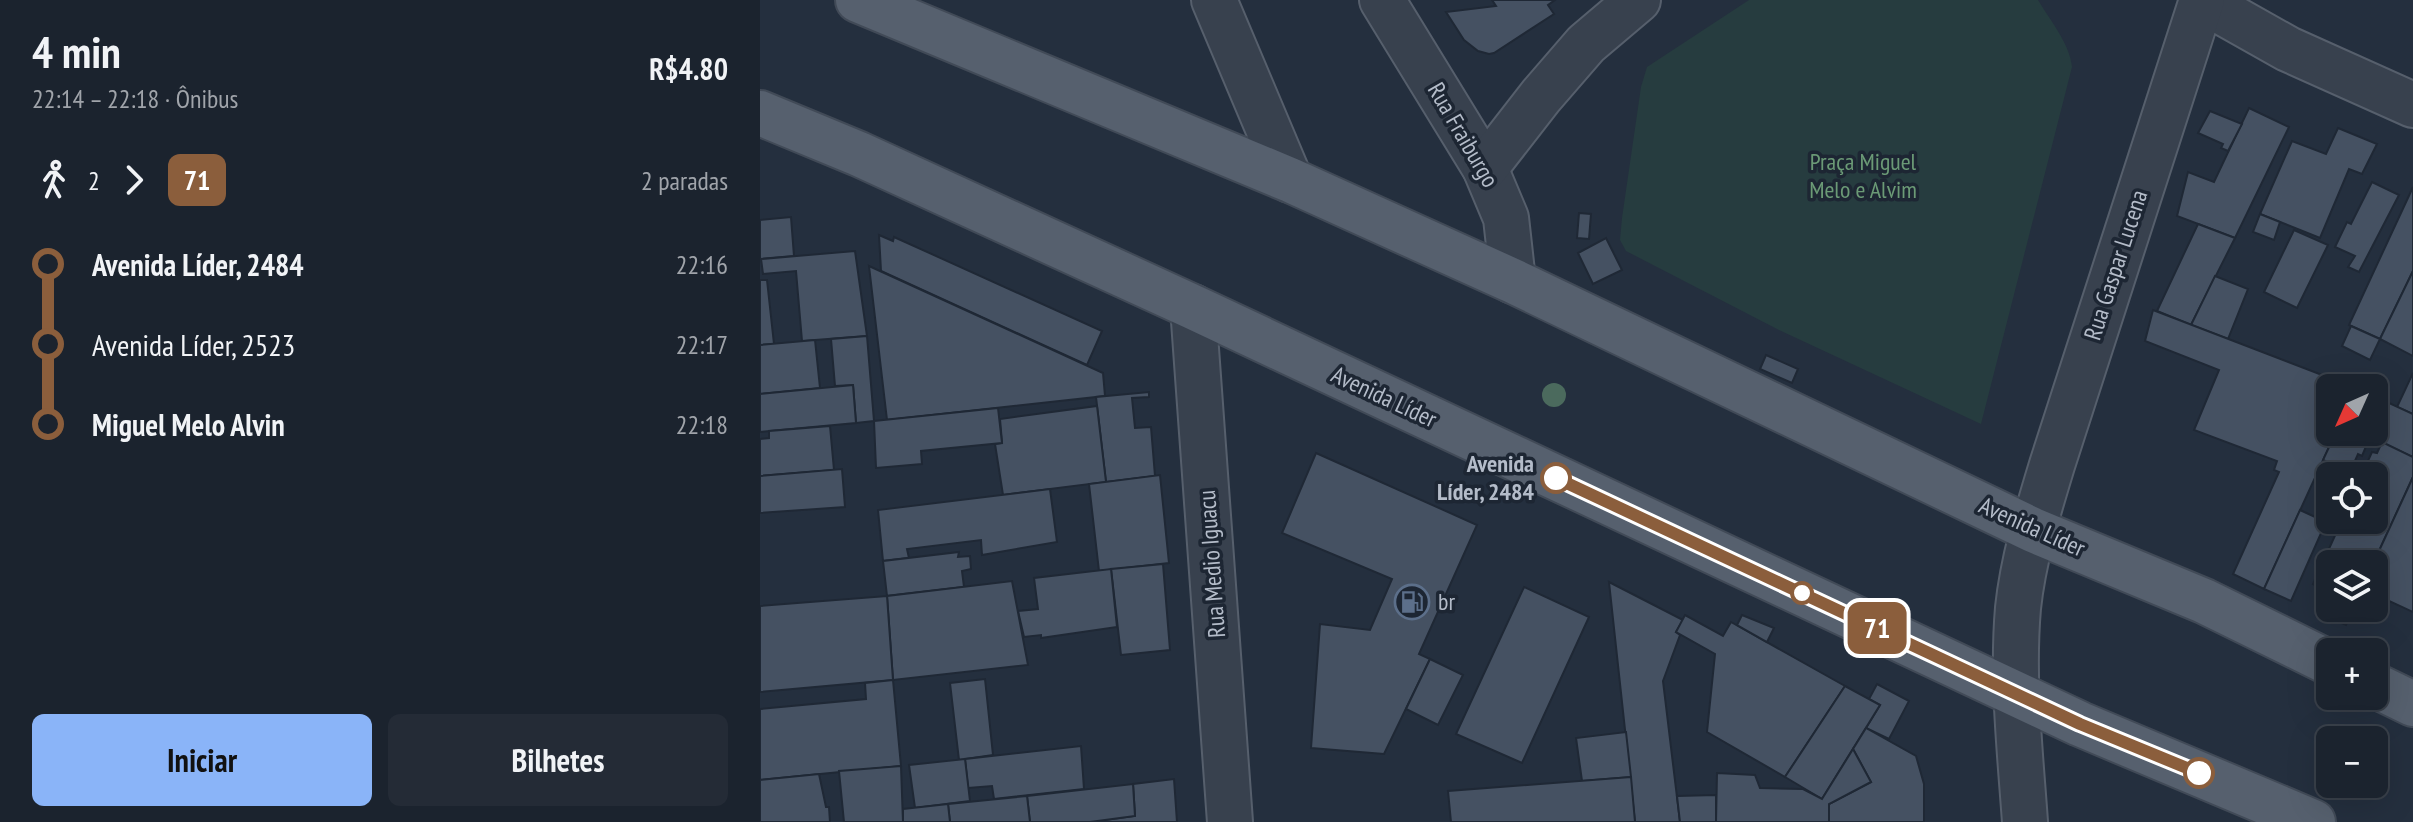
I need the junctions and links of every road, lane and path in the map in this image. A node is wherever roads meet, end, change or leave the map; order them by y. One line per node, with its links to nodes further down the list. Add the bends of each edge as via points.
1 (858, 0): 9 (main road, Avenida Líder)
2 (1214, 0): 9 (street)
3 (1382, 0): 8 (street, Rua Fraiburgo)
4 (1638, 0): 8 (street, via 1586,44)
5 (2202, 0): 6 (street, via 2288,49); 12 (street, Rua Gaspar Lucena)
6 (2413, 105)
7 (760, 113): 11 (main road, Avenida Líder)
8 (1485, 168): 10 (street, Rua Fraiburgo, via 1506,218)
9 (1290, 180): 10 (main road, Avenida Líder)
10 (1513, 281): 12 (main road, Avenida Líder)
11 (1193, 307): 15 (main road, Avenida Líder); 17 (street, Rua Medio Iguacu)
12 (2033, 530): 13 (main road, Avenida Líder, via 2204,601); 15 (street, Rua Gaspar Lucena, via 2018,606)
13 (2316, 656)
14 (2388, 692): 16 (main road)
15 (2015, 693): 18 (street, Rua Gaspar Lucena); 19 (main road, Avenida Líder)
16 (2413, 704)
17 (1230, 822)
18 (2025, 822)
19 (2313, 822)

